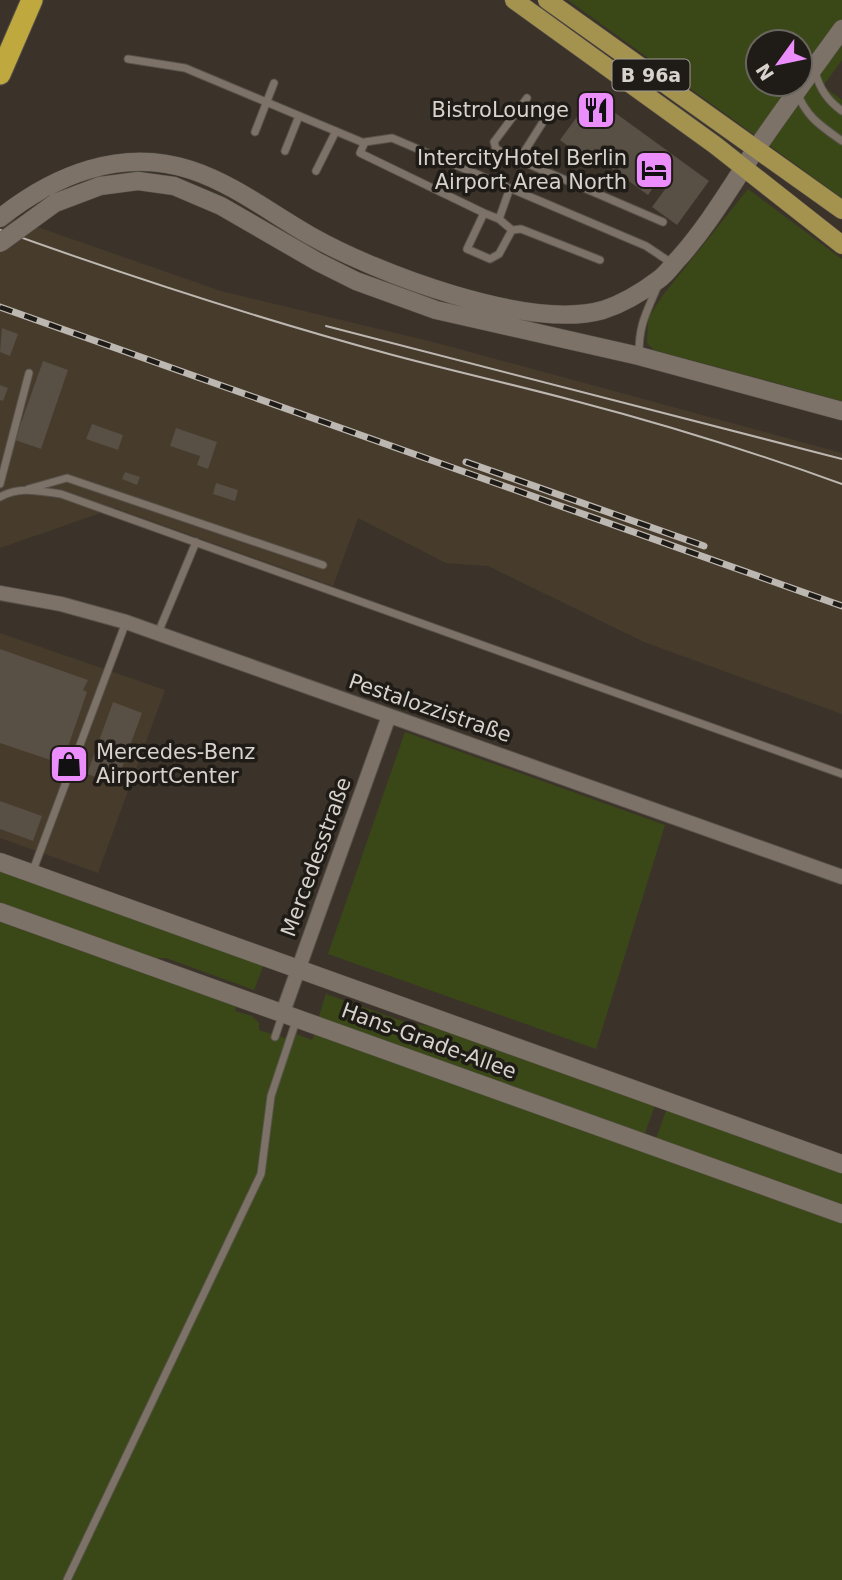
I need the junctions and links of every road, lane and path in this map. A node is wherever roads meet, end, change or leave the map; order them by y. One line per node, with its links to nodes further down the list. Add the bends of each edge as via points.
1 (32, 0): 7 (highway)
2 (514, 0): 23 (main road, B 96a)
3 (547, 0): 20 (main road, B 96a)
4 (842, 29): 6 (street)
5 (128, 59): 12 (lane, via 185,68)
6 (814, 68): 14 (lane, via 820,88)
7 (0, 74)
8 (274, 83): 12 (lane)
9 (527, 98): 22 (lane, via 494,142 496,149)
10 (792, 98): 20 (street)
11 (800, 98): 18 (lane, via 813,119)
12 (267, 103): 15 (lane); 17 (lane)
13 (546, 109): 22 (lane)
14 (842, 111)
15 (299, 116): 16 (lane); 21 (lane)
16 (336, 131): 19 (lane); 24 (lane)
17 (255, 132)
18 (842, 141)
19 (364, 143): 25 (lane, via 392,138); 27 (lane, via 360,153)
20 (756, 149): 23 (street); 26 (main road, B 96a)
21 (285, 151)
22 (519, 160): 30 (lane)
23 (744, 168): 33 (main road, B 96a); 35 (street, via 715,214)
24 (316, 171)
25 (510, 188): 29 (lane); 35 (lane, via 646,246)
26 (842, 210)
27 (484, 213): 29 (lane); 31 (lane, via 467,249 490,259 499,254)
28 (0, 218): 36 (street, via 32,194 93,167 138,162 174,165 239,192 312,237 381,270 488,303 544,314 604,310)
29 (499, 219): 31 (lane)
30 (663, 222)
31 (512, 230): 34 (lane, via 521,229)
32 (0, 243): 37 (street, bridge, via 55,203 100,186 138,181 174,186 222,206 356,281 396,296 483,323)
33 (842, 245)
34 (600, 260)
35 (673, 264): 36 (street)
36 (661, 278): 37 (lane, via 643,317)
37 (639, 356): 39 (street)
38 (29, 373): 40 (lane)
39 (842, 411)
40 (0, 484)
41 (23, 490): 42 (lane); 43 (lane, via 61,494); 44 (lane, via 67,478)
42 (0, 498)
43 (196, 542): 47 (lane); 49 (lane)
44 (323, 565)
45 (0, 593): 46 (street, Pestalozzistraße)
46 (126, 622): 47 (street, Pestalozzistraße); 51 (lane)
47 (158, 633): 48 (street, Pestalozzistraße)
48 (389, 716): 52 (street, Pestalozzistraße); 54 (street, Mercedesstraße)
49 (842, 774)
50 (0, 862): 51 (street, Hans-Grade-Allee)
51 (32, 874): 54 (street, Hans-Grade-Allee)
52 (842, 877)
53 (0, 912): 55 (street, Hans-Grade-Allee)
54 (297, 969): 55 (street, Mercedesstraße); 57 (street, Hans-Grade-Allee)
55 (290, 1015): 56 (lane); 58 (street, Hans-Grade-Allee); 59 (lane, via 271,1096 261,1174)
56 (275, 1037)
57 (842, 1164)
58 (842, 1213)
59 (67, 1580)

